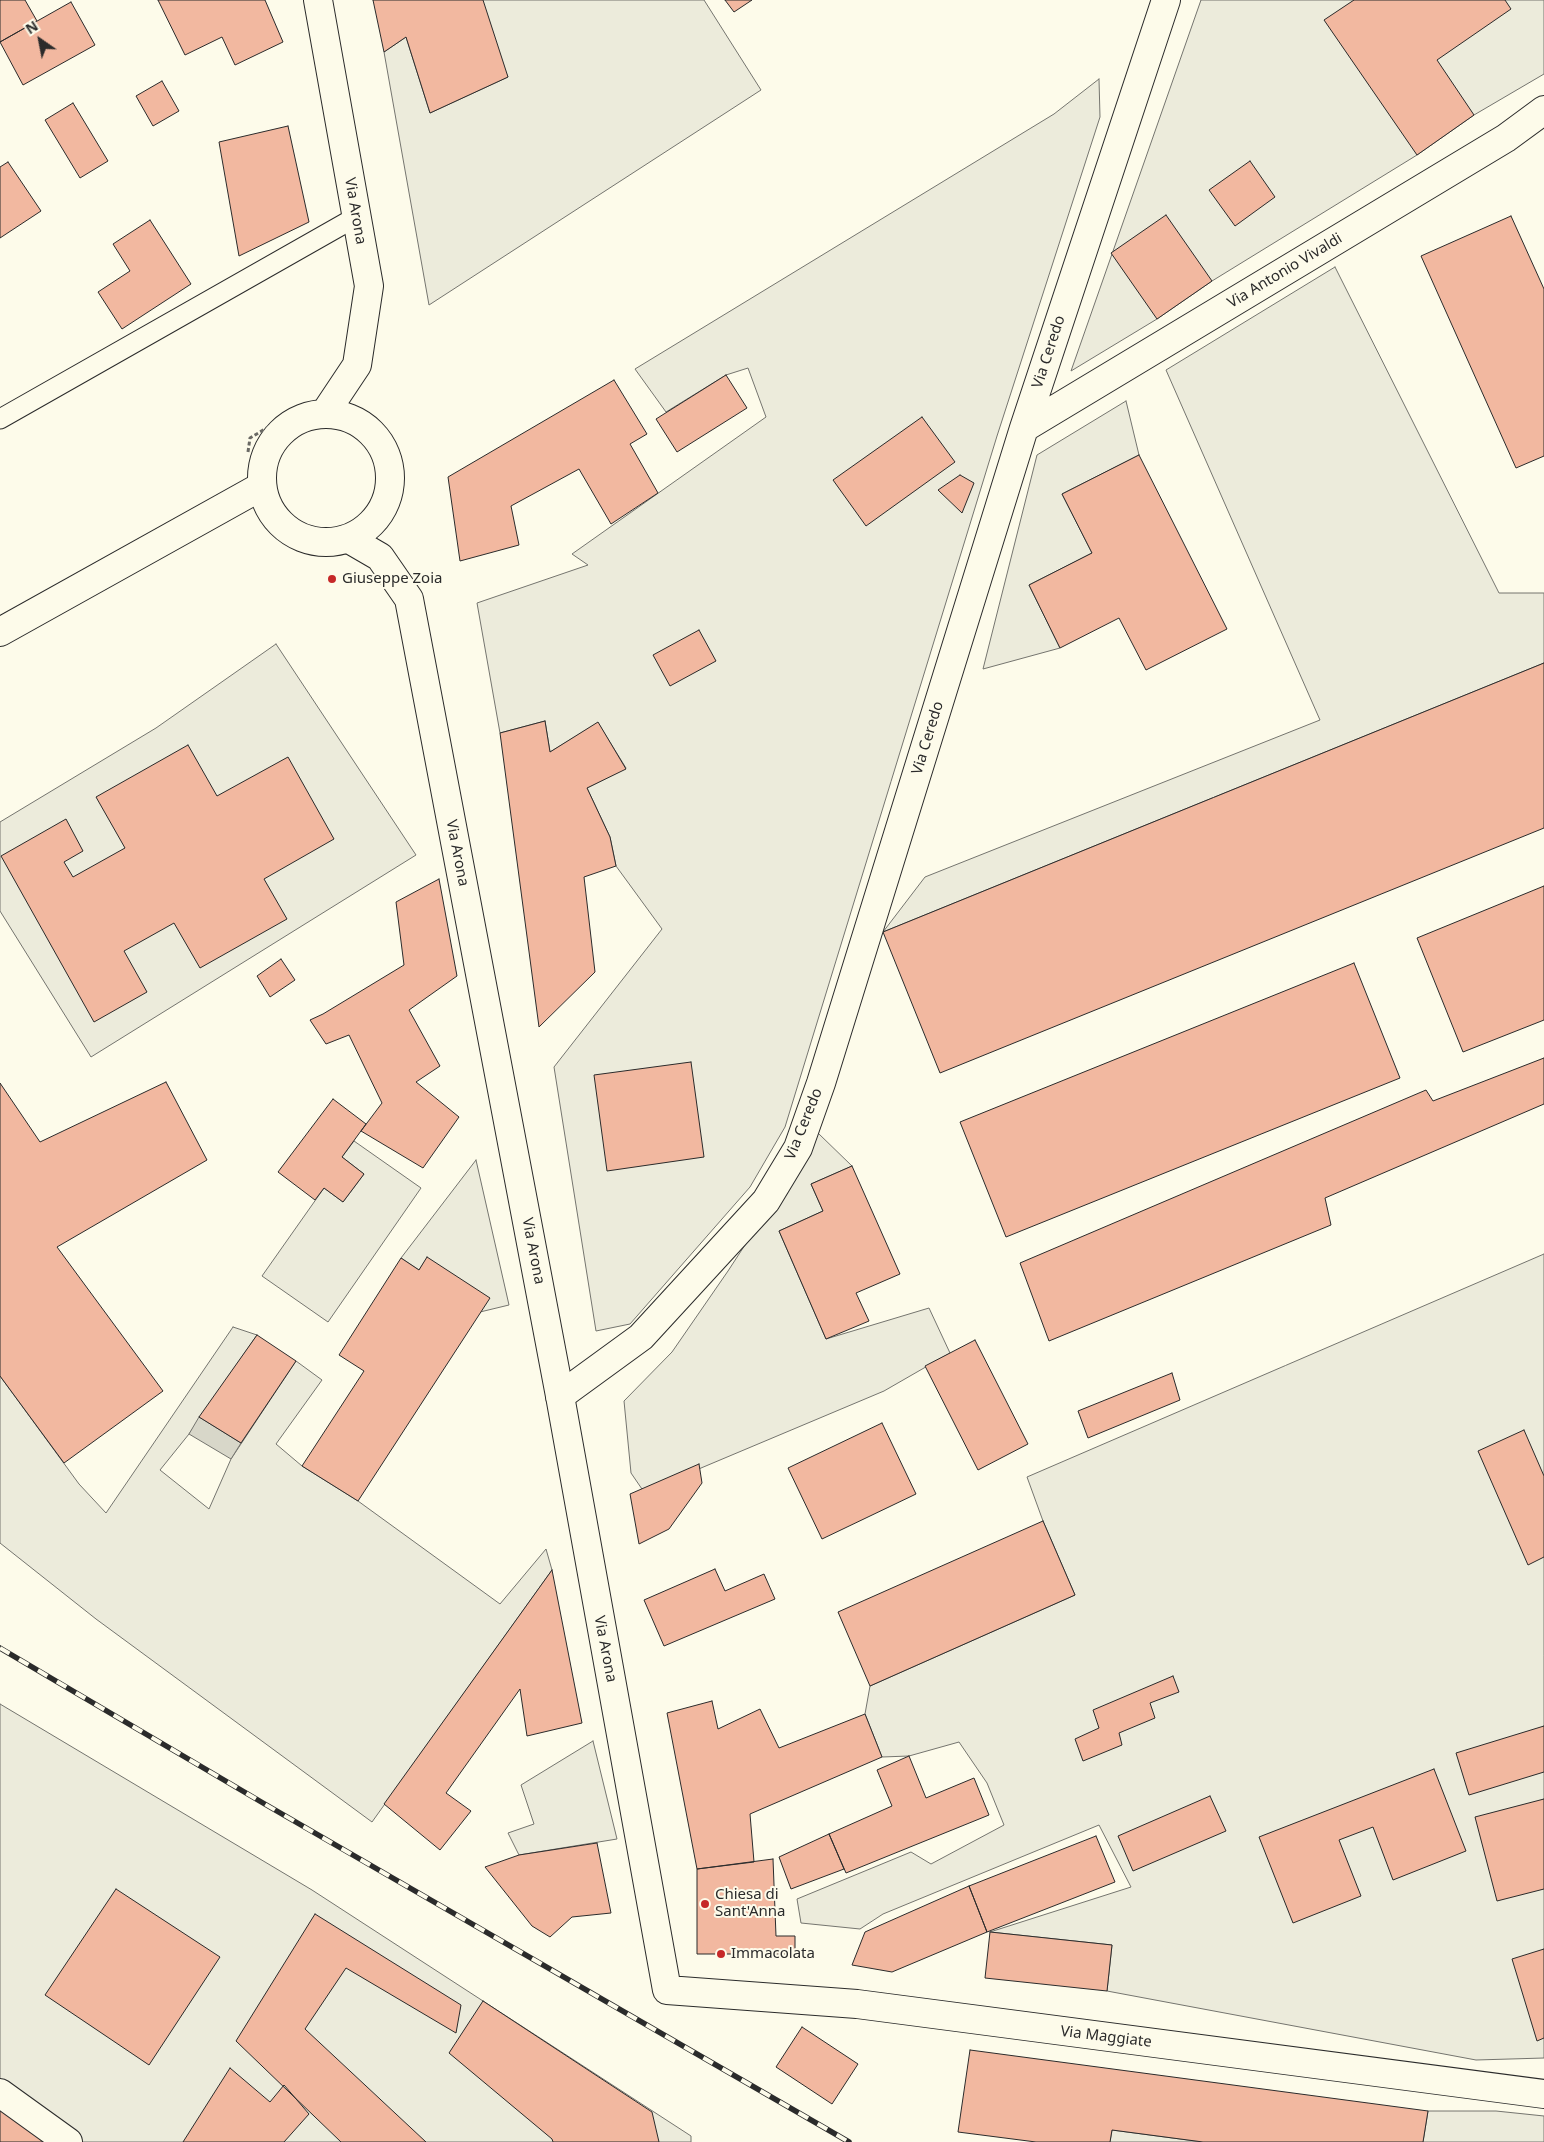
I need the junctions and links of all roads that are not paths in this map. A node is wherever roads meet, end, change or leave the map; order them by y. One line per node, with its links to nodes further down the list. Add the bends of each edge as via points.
1 (318, 0): 4 (main road, Via Arona)
2 (1166, 0): 7 (main road, Via Ceredo)
3 (1544, 110): 7 (main road, Via Antonio Vivaldi, via 1506,138)
4 (356, 217): 5 (main road, Via Arona, via 369,286 363,335 358,365); 6 (lane)
5 (325, 413): 8 (main road, via 307,416 278,436 267,451 262,467); 9 (main road, via 345,416 378,438 387,456 391,476 388,496 380,514 366,529)
6 (0, 419)
7 (1024, 428): 11 (main road, Via Ceredo, via 798,1148 766,1201 641,1337)
8 (262, 486): 9 (main road, via 266,504 277,521 292,534 310,541 329,543); 10 (main road)
9 (348, 539): 11 (main road, Via Arona, via 380,557 409,600)
10 (0, 632)
11 (560, 1396): 12 (main road, Via Arona)
12 (667, 1990): 14 (main road, Via Maggiate, via 857,2004)
13 (0, 2093): 15 (main road)
14 (1544, 2094)
15 (68, 2142)

